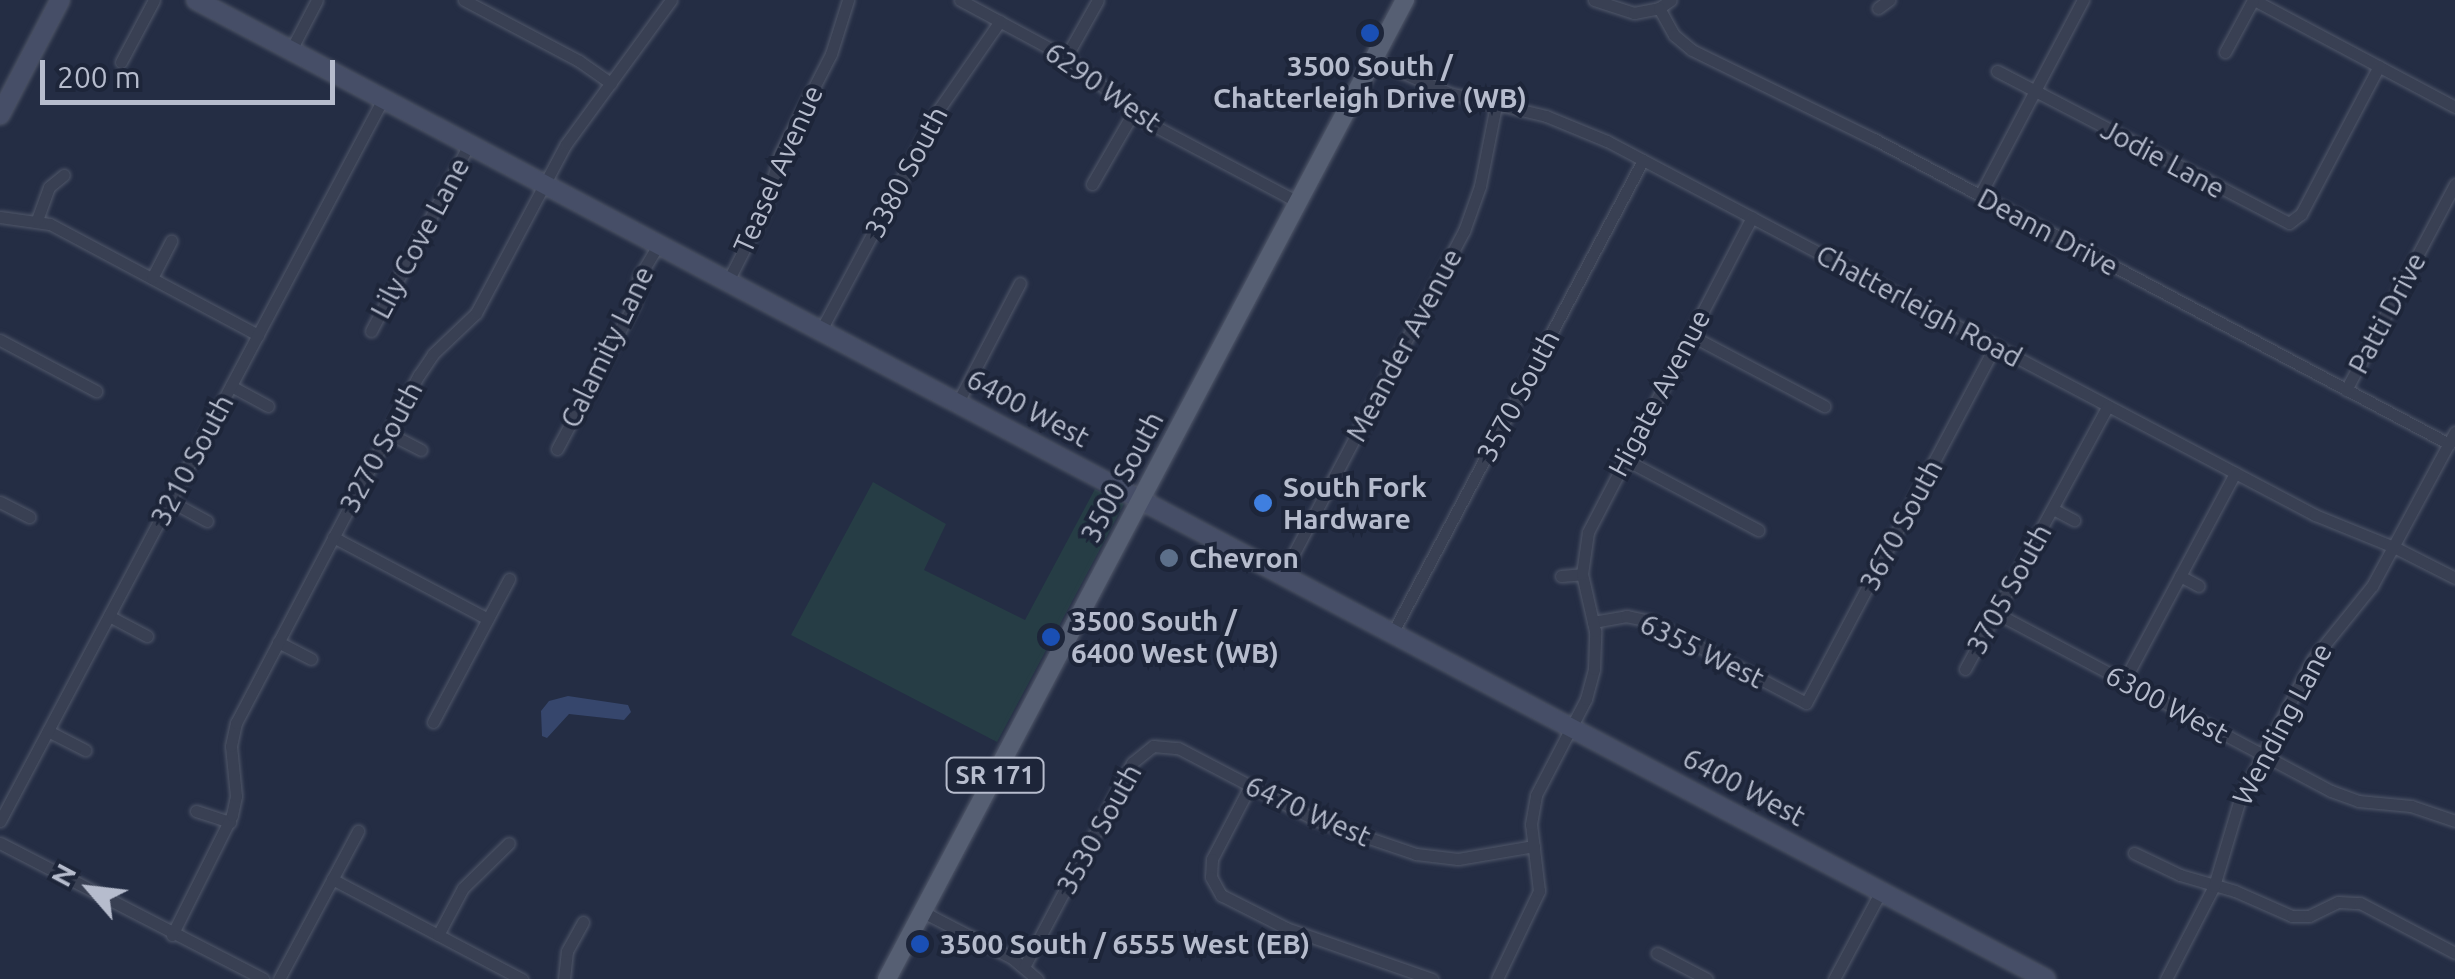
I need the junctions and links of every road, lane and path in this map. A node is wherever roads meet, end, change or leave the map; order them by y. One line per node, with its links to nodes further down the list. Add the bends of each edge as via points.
1 (60, 0): 30 (street)
2 (154, 0): 21 (street)
3 (196, 0): 17 (street, 6400 West)
4 (318, 0): 17 (street)
5 (464, 0): 24 (street)
6 (672, 0): 24 (street, 3270 South)
7 (848, 0): 45 (street, Teasel Avenue, via 831,54)
8 (960, 0): 16 (street, 6290 West)
9 (1098, 0): 19 (street)
10 (1406, 0): 20 (main road, 3500 South / SR 171)
11 (1594, 0): 15 (street, via 1626,13)
12 (1672, 0): 15 (street)
13 (2083, 0): 25 (street)
14 (2253, 0): 18 (street); 22 (street)
15 (1659, 8): 37 (street, Deann Drive, via 1692,50)
16 (1000, 21): 19 (street, 6290 West); 47 (street, 3380 South, via 939,108)
17 (291, 50): 26 (street, 6400 West)
18 (2225, 52)
19 (1066, 57): 29 (street, 6290 West)
20 (1374, 60): 27 (street, Chatterleigh Road, via 1449,93); 38 (main road, 3500 South / SR 171)
21 (121, 62)
22 (2379, 66): 25 (street, Jodie Lane, via 2292,222); 28 (street)
23 (1996, 71): 25 (street, Jodie Lane)
24 (611, 83): 34 (street, 3270 South)
25 (2035, 91): 37 (street)
26 (383, 99): 31 (street, 6400 West); 49 (street, 3210 South)
27 (1496, 104): 32 (street, Chatterleigh Road, via 1575,126); 76 (street, Meander Avenue, via 1464,231)
28 (2455, 106)
29 (1133, 113): 35 (street); 38 (street, 6290 West)
30 (0, 114)
31 (469, 144): 34 (street, 6400 West); 48 (street, Lily Cove Lane)
32 (1643, 160): 40 (street, Chatterleigh Road); 87 (street, 3570 South)
33 (64, 175): 41 (street, via 47,191)
34 (544, 184): 43 (street, 6400 West); 60 (street, 3270 South, via 479,307 428,360)
35 (1092, 184)
36 (2455, 184): 54 (street, Patti Drive)
37 (1980, 196): 54 (street, Deann Drive)
38 (1298, 202): 66 (main road, 3500 South / SR 171)
39 (0, 217): 41 (street)
40 (1752, 217): 50 (street, Higate Avenue); 52 (street, Chatterleigh Road)
41 (37, 220): 44 (street)
42 (171, 241): 44 (street)
43 (658, 244): 45 (street, 6400 West); 62 (street, Calamity Lane, via 635,302)
44 (152, 278): 49 (street)
45 (728, 280): 47 (street, 6400 West)
46 (1020, 283): 56 (street)
47 (822, 330): 56 (street, 6400 West)
48 (370, 331)
49 (258, 335): 53 (street, 3210 South)
50 (1690, 335): 58 (street); 64 (street, Higate Avenue)
51 (0, 340): 55 (street)
52 (1995, 346): 59 (street, Chatterleigh Road); 93 (street, 3670 South)
53 (231, 386): 57 (street); 67 (street, 3210 South)
54 (2346, 390): 61 (street, Deann Drive)
55 (96, 391)
56 (958, 402): 66 (street, 6400 West)
57 (268, 406)
58 (1824, 406)
59 (2108, 406): 65 (street, Chatterleigh Road); 69 (street, 3705 South)
60 (388, 434): 63 (street); 74 (street, 3270 South)
61 (2452, 438): 75 (street, Wending Lane)
62 (557, 449)
63 (421, 450)
64 (1624, 459): 73 (street); 77 (street, Higate Avenue, via 1590,524)
65 (2235, 473): 75 (street, Chatterleigh Road); 79 (street)
66 (1141, 499): 76 (street, 6400 West); 113 (main road, 3500 South / SR 171)
67 (170, 501): 72 (street); 84 (street, 3210 South)
68 (0, 502): 70 (street)
69 (2053, 509): 71 (street, 3705 South); 83 (street, 3705 South)
70 (29, 517)
71 (2074, 520)
72 (207, 521)
73 (1758, 530)
74 (334, 538): 85 (street); 89 (street, 3270 South)
75 (2394, 546): 80 (street, Chatterleigh Road); 99 (street, Wending Lane, via 2366,596 2319,649)
76 (1283, 574): 87 (street, 6400 West)
77 (1582, 574): 78 (street); 86 (street, Higate Avenue)
78 (1561, 576)
79 (2180, 576): 82 (street); 92 (street)
80 (2455, 578)
81 (509, 580): 85 (street)
82 (2199, 586)
83 (1996, 613): 91 (street, 3705 South); 92 (street, 6300 West)
84 (109, 616): 88 (street); 96 (street, 3210 South)
85 (488, 618): 94 (street)
86 (1593, 622): 93 (street, 6355 West, via 1650,620); 95 (street, Higate Avenue, via 1592,679)
87 (1393, 632): 95 (street, 6400 West)
88 (147, 636)
89 (278, 642): 90 (street); 104 (street, 3270 South, via 236,722)
90 (311, 660)
91 (1966, 670)
92 (2124, 682): 99 (street, 6300 West)
93 (1806, 704)
94 (433, 722)
95 (1572, 727): 108 (street, Higate Avenue, via 1536,796); 112 (street, 6400 West)
96 (48, 731): 98 (street); 103 (street, 3210 South)
97 (1149, 748): 100 (street, 6470 West, via 1173,746); 119 (street, 3530 South, via 1132,763)
98 (85, 750)
99 (2262, 755): 102 (street, 6300 West, via 2350,799 2411,806); 111 (street, Wending Lane, via 2236,810)
100 (1250, 786): 108 (street, 6470 West, via 1324,824 1410,853 1440,859); 126 (street, via 1212,859 1214,887 1274,923)
101 (196, 811): 104 (street)
102 (2455, 821)
103 (0, 822)
104 (230, 822): 115 (street)
105 (358, 831): 110 (street)
106 (509, 842): 116 (street, via 463,888)
107 (0, 844): 115 (street)
108 (1534, 846): 127 (street, Higate Avenue, via 1538,897)
109 (2134, 853): 111 (street)
110 (332, 879): 116 (street); 121 (street)
111 (2214, 886): 118 (street, via 2292,916 2355,902); 131 (street, Wending Lane)
112 (1881, 891): 129 (street); 130 (street, 6400 West)
113 (923, 912): 119 (street); 124 (main road, 3500 South / SR 171)
114 (583, 922): 123 (street, via 567,951)
115 (172, 934): 120 (street)
116 (438, 935): 122 (street)
117 (1657, 953): 128 (street)
118 (2455, 953)
119 (1024, 967): 125 (street)
120 (263, 979)
121 (279, 979)
122 (522, 979)
123 (564, 979)
124 (888, 979)
125 (1037, 979)
126 (1432, 979)
127 (1497, 979)
128 (1707, 979)
129 (1834, 979)
130 (2046, 979)
131 (2166, 979)

